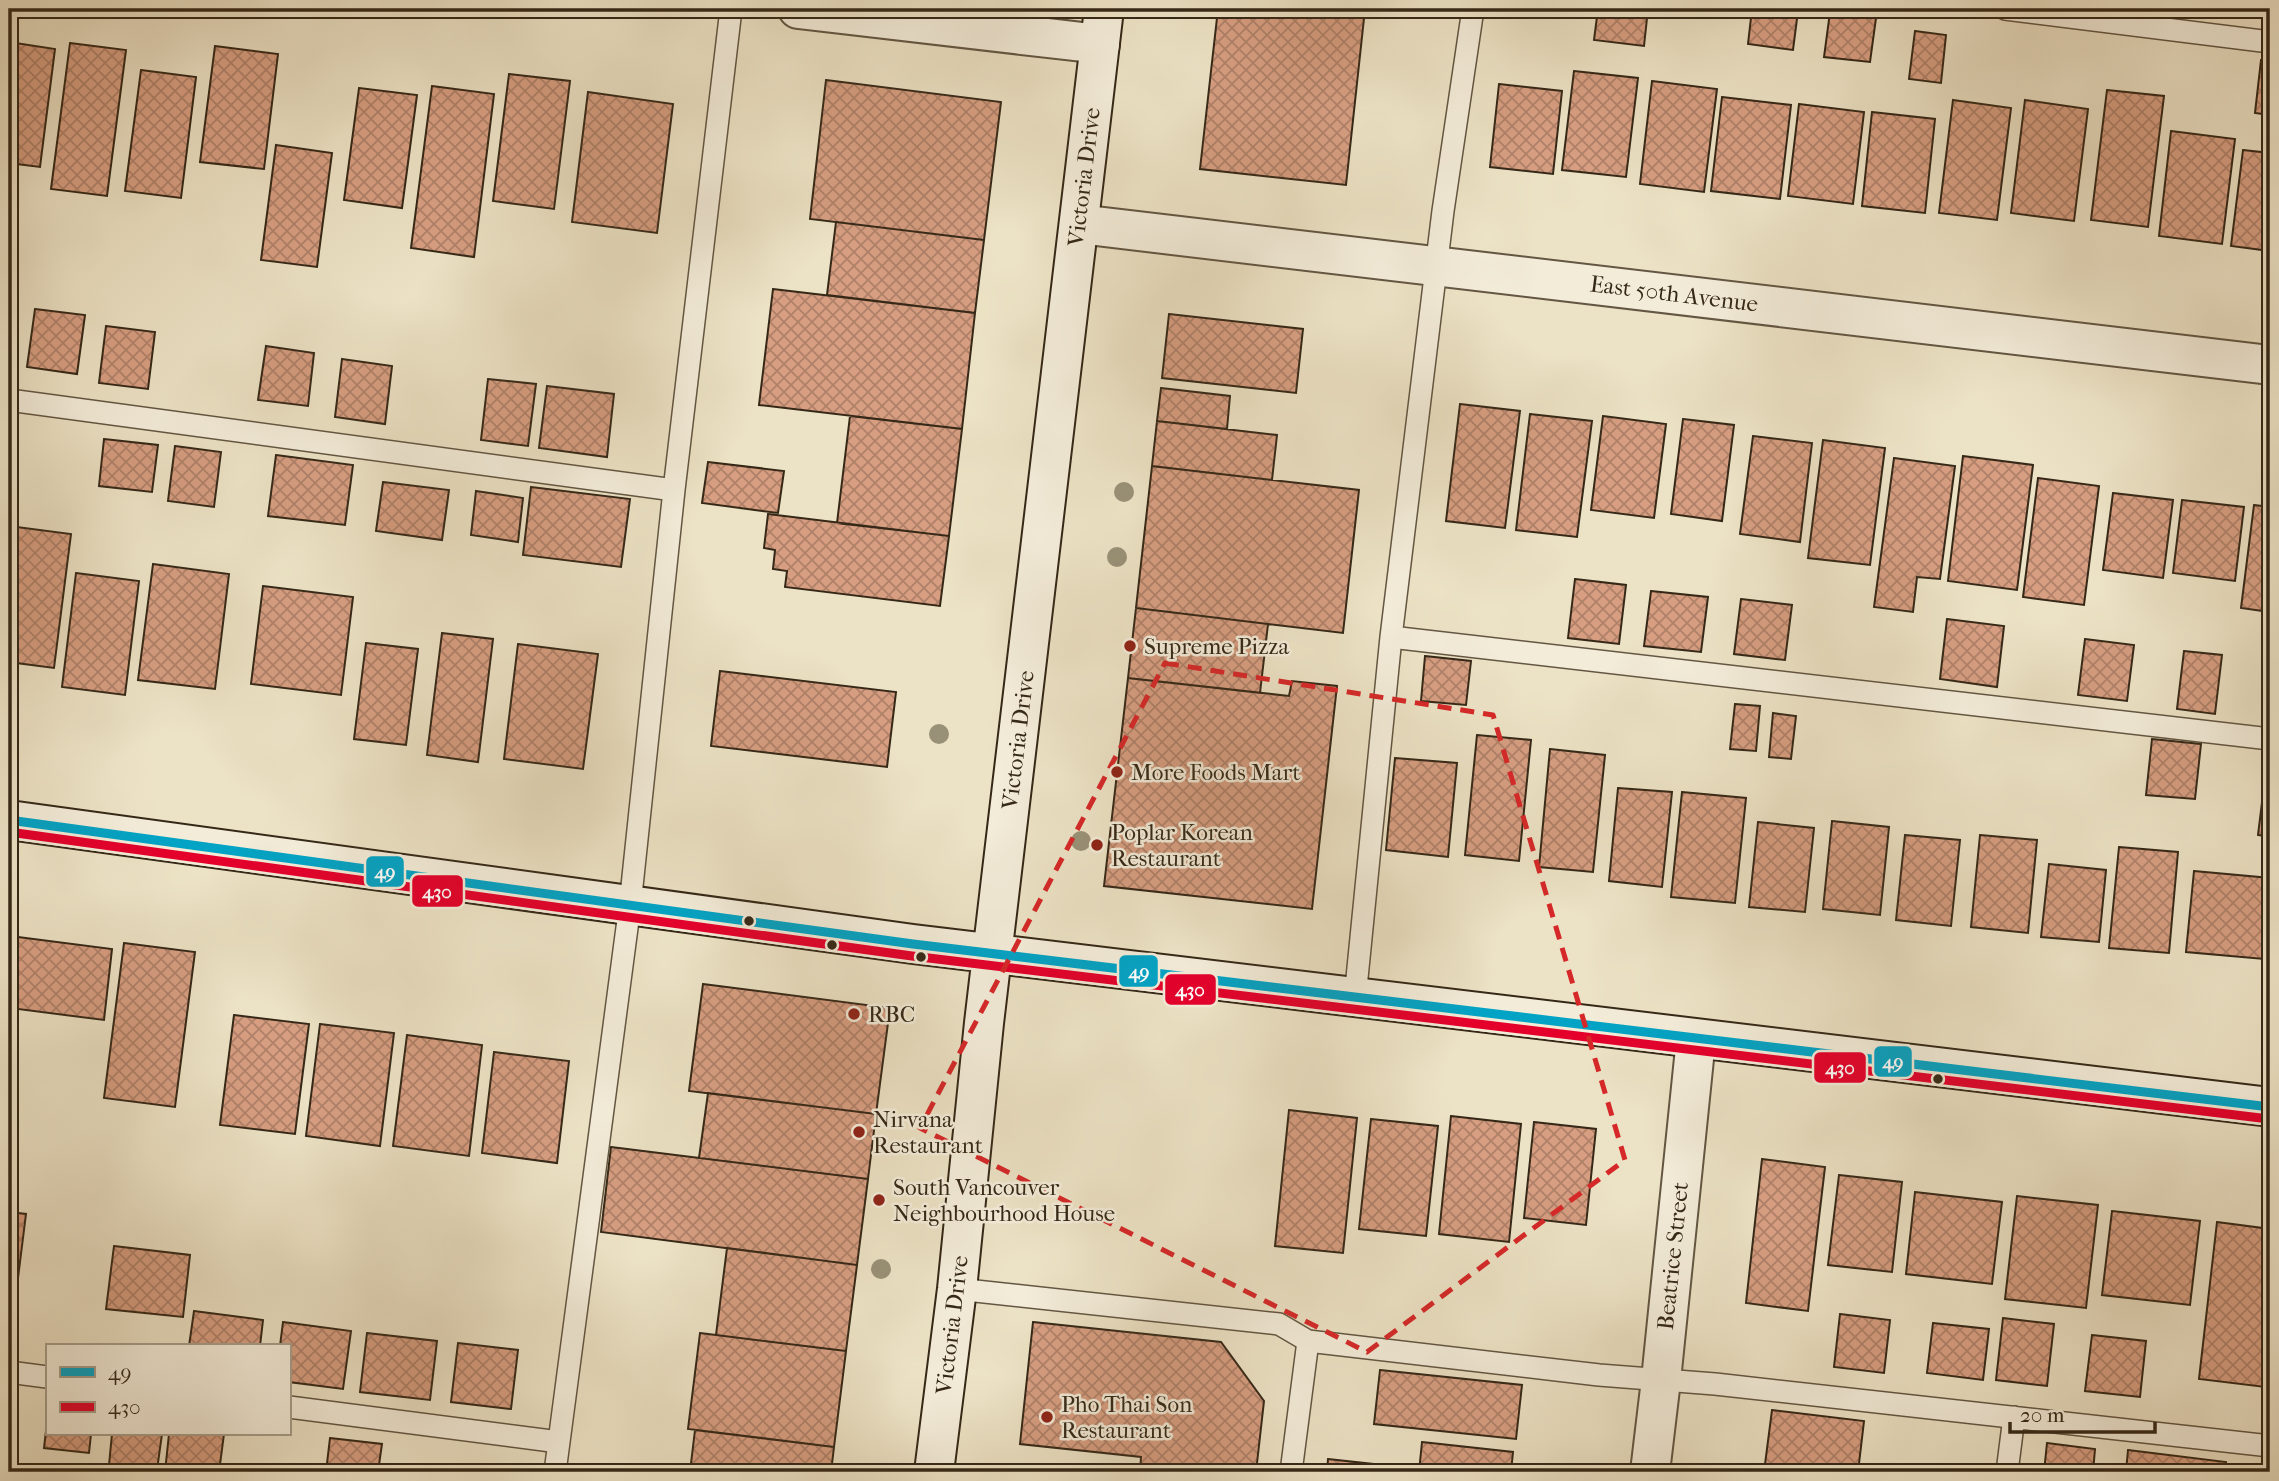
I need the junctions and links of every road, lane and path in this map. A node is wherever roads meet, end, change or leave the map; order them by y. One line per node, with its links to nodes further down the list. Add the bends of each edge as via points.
1 (732, 9): 11 (lane)
2 (798, 9): 5 (street)
3 (1473, 9): 8 (lane)
4 (2005, 9): 6 (lane)
5 (1102, 27): 7 (street, Victoria Drive)
6 (2270, 42)
7 (1079, 224): 8 (street, East 50th Avenue); 16 (street, Victoria Drive)
8 (1436, 266): 9 (street, East 50th Avenue); 12 (lane)
9 (2270, 365)
10 (9, 400): 11 (lane)
11 (674, 490): 15 (lane)
12 (1391, 637): 13 (lane); 17 (lane)
13 (2270, 739)
14 (9, 820): 15 (street)
15 (630, 905): 16 (street); 27 (lane)
16 (993, 954): 17 (street); 20 (street, Victoria Drive)
17 (1355, 998): 18 (street)
18 (1696, 1039): 19 (street); 24 (street, Beatrice Street)
19 (2270, 1107)
20 (957, 1289): 21 (lane, via 1279,1324); 30 (street, Victoria Drive)
21 (1308, 1341): 24 (lane); 31 (lane)
22 (9, 1372): 23 (lane)
23 (46, 1377)
24 (1661, 1380): 26 (lane); 32 (street, Beatrice Street)
25 (290, 1408): 27 (lane)
26 (2014, 1417): 28 (lane); 33 (lane)
27 (559, 1442): 29 (lane)
28 (2270, 1446)
29 (555, 1472)
30 (934, 1472)
31 (1292, 1472)
32 (1650, 1472)
33 (2007, 1472)

